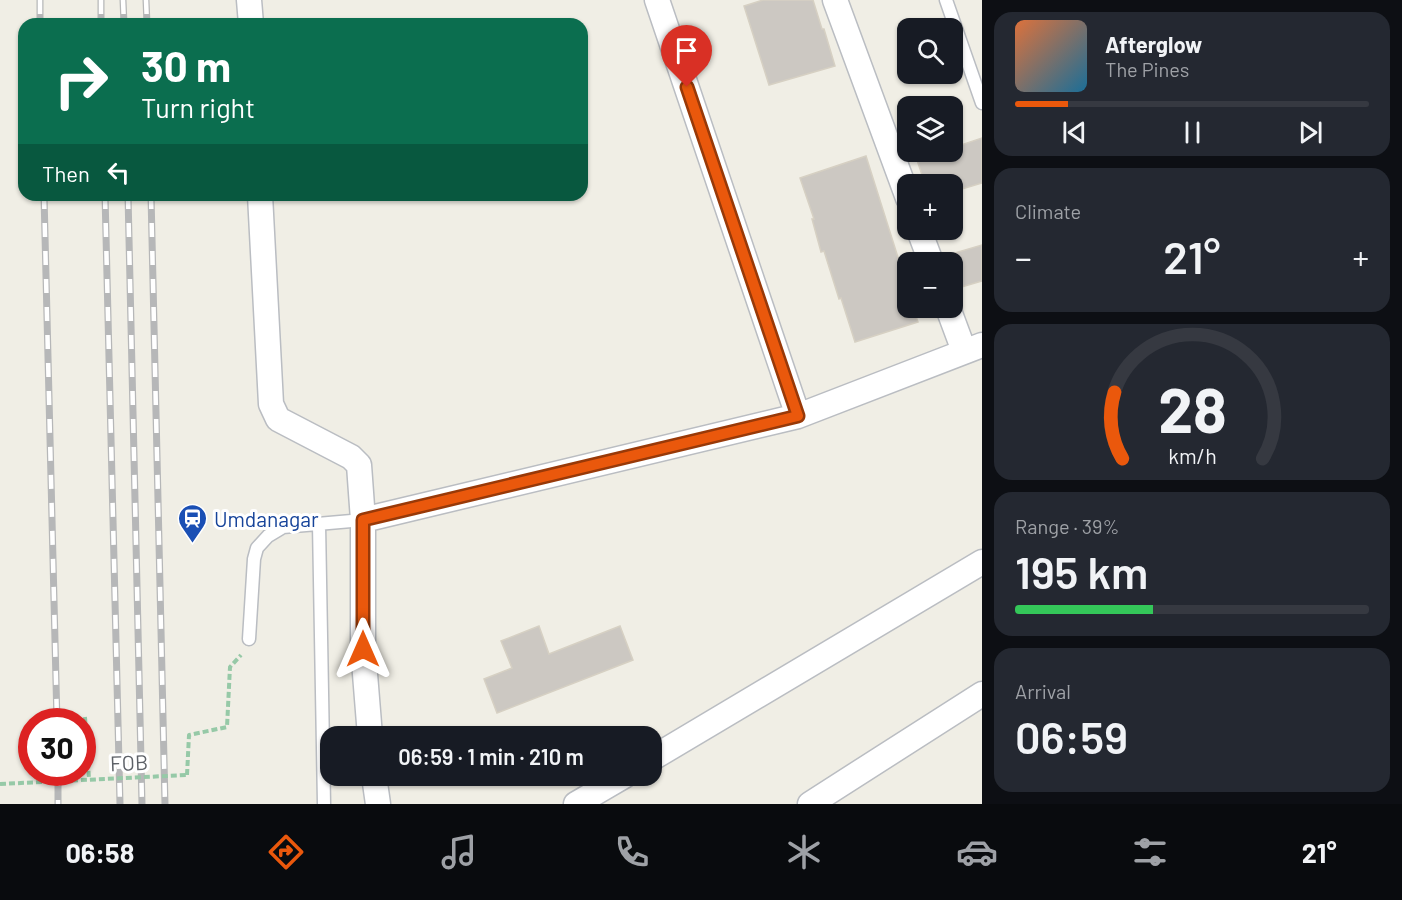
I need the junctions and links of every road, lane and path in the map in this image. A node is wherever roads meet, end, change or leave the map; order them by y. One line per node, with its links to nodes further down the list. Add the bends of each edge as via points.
1 (249, 0): 5 (street)
2 (657, 0): 11 (street)
3 (835, 0): 7 (street)
4 (946, 0): 6 (lane)
5 (250, 18)
6 (982, 103)
7 (899, 174)
8 (260, 201): 12 (street, via 271,404 278,418 359,465)
9 (954, 318): 10 (street)
10 (973, 348): 11 (street)
11 (798, 416): 12 (street)
12 (363, 520): 13 (lane); 17 (street, via 363,649)
13 (320, 524): 15 (lane, via 283,527 257,548); 25 (lane)
14 (982, 562): 18 (street)
15 (249, 639): 19 (path, FOB, bridge, via 244,652 230,667 227,727 189,735 187,775)
16 (982, 694): 24 (street)
17 (369, 726)
18 (662, 752)
19 (96, 779)
20 (18, 783): 21 (path, FOB, bridge)
21 (0, 784)
22 (375, 786): 26 (street)
23 (607, 786): 27 (street)
24 (820, 801)
25 (324, 804)
26 (378, 804)
27 (576, 804)

